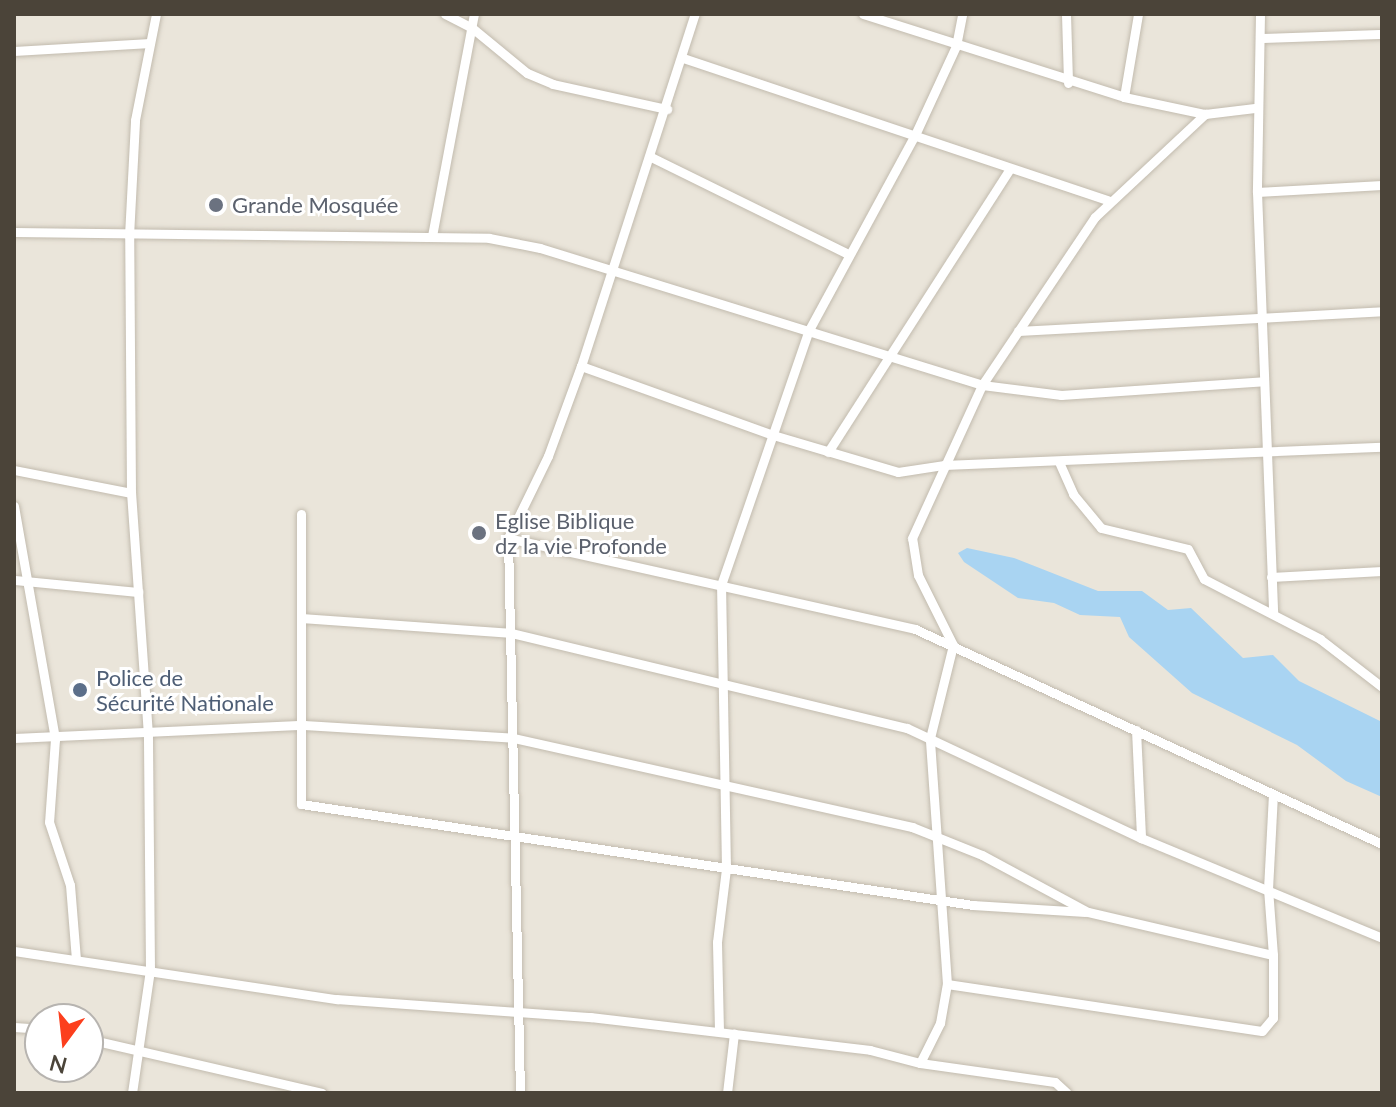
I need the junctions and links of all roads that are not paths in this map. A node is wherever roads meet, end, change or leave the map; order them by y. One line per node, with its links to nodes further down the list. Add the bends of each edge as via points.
1 (156, 14): 13 (street)
2 (445, 14): 10 (street)
3 (474, 14): 10 (street)
4 (695, 14): 16 (street)
5 (863, 14): 14 (street)
6 (962, 14): 14 (street)
7 (1066, 14): 17 (street)
8 (1138, 14): 18 (street)
9 (1260, 14): 12 (street)
10 (471, 27): 20 (street, via 527,73 553,84); 30 (street)
11 (1382, 34): 12 (street)
12 (1260, 38): 19 (street)
13 (150, 43): 15 (street); 29 (street, via 135,120)
14 (956, 46): 17 (street); 22 (street)
15 (14, 51)
16 (683, 58): 20 (street); 22 (street)
17 (1068, 83): 18 (street)
18 (1124, 97): 21 (street)
19 (1255, 108): 21 (street); 26 (street)
20 (667, 109): 23 (street)
21 (1205, 114): 27 (street)
22 (914, 137): 24 (street); 31 (street)
23 (651, 157): 31 (street); 32 (street)
24 (1009, 170): 27 (street); 37 (street)
25 (1382, 185): 26 (street)
26 (1257, 192): 34 (street)
27 (1108, 200): 36 (street)
28 (14, 232): 29 (street)
29 (129, 236): 30 (street); 48 (street)
30 (432, 236): 32 (street, via 540,248)
31 (848, 254): 35 (street)
32 (608, 272): 35 (street); 38 (street)
33 (1382, 311): 34 (street)
34 (1260, 319): 36 (street); 39 (street)
35 (809, 330): 37 (street); 41 (street)
36 (1018, 331): 40 (street)
37 (885, 356): 40 (street); 43 (street)
38 (581, 366): 41 (street); 51 (street, via 548,456)
39 (1264, 381): 40 (street, via 1061,395); 44 (street)
40 (982, 385): 46 (street)
41 (773, 435): 43 (street); 56 (street)
42 (1382, 447): 44 (street)
43 (828, 452): 46 (street, via 898,472)
44 (1267, 454): 45 (street); 53 (street)
45 (1059, 462): 46 (street); 58 (street, via 1073,494 1101,528 1181,546 1204,579)
46 (944, 465): 61 (street, via 911,548 918,575)
47 (14, 470): 48 (street)
48 (131, 493): 57 (street)
49 (14, 506): 55 (street)
50 (301, 514): 59 (street)
51 (508, 538): 56 (street); 60 (street)
52 (1382, 571): 53 (street)
53 (1271, 577): 58 (street)
54 (14, 580): 55 (street)
55 (27, 581): 57 (street); 70 (street)
56 (721, 585): 61 (street, via 915,629); 62 (street)
57 (138, 592): 66 (street)
58 (1273, 613): 63 (street, via 1320,639)
59 (302, 618): 60 (street); 64 (street)
60 (511, 633): 62 (street); 68 (street)
61 (953, 645): 65 (street); 69 (street)
62 (724, 684): 69 (street); 71 (street)
63 (1382, 687)
64 (304, 725): 66 (street); 68 (street); 73 (street, via 301,804)
65 (1136, 730): 72 (street); 75 (street)
66 (148, 735): 70 (street); 85 (street)
67 (14, 738): 70 (street)
68 (514, 738): 71 (street); 73 (street)
69 (930, 738): 74 (street); 75 (street)
70 (55, 739): 84 (street, via 49,822 70,885)
71 (726, 786): 74 (street); 77 (street)
72 (1273, 795): 76 (street); 78 (street)
73 (518, 836): 77 (street); 87 (street)
74 (939, 836): 79 (street); 80 (street)
75 (1141, 838): 78 (street)
76 (1382, 844)
77 (726, 869): 79 (street); 88 (street, via 717,942)
78 (1268, 889): 81 (street); 83 (street)
79 (942, 900): 80 (street); 86 (street)
80 (1088, 912): 83 (street)
81 (1382, 938)
82 (14, 951): 84 (street)
83 (1273, 955): 86 (street, via 1273,1018 1262,1031)
84 (76, 960): 85 (street)
85 (150, 970): 87 (street, via 337,999); 91 (street)
86 (947, 984): 92 (street, via 940,1023)
87 (522, 1013): 88 (street); 96 (street)
88 (719, 1031): 89 (street)
89 (734, 1033): 92 (street, via 870,1050); 97 (street)
90 (104, 1044): 91 (street)
91 (138, 1054): 93 (street); 94 (street)
92 (920, 1063): 98 (street, via 1055,1082)
93 (277, 1089): 95 (street)
94 (132, 1093)
95 (322, 1093)
96 (520, 1093)
97 (727, 1093)
98 (1067, 1093)

